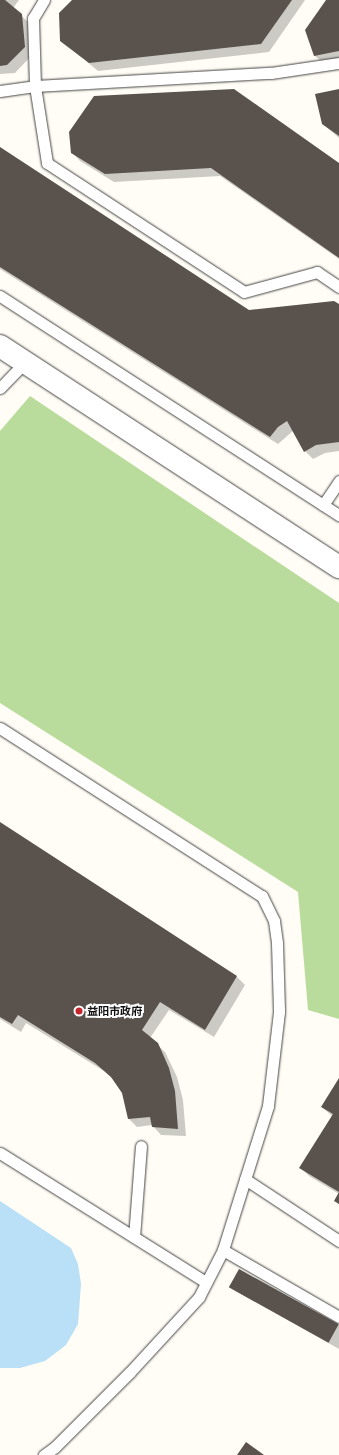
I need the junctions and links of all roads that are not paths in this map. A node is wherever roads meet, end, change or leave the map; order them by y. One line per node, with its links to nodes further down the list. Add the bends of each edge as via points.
1 (44, 0): 3 (lane, via 33,18)
2 (339, 63): 3 (lane, via 271,73)
3 (35, 86): 4 (lane); 5 (lane, via 47,163 244,292 317,272)
4 (0, 91)
5 (339, 287)
6 (0, 296): 11 (lane)
7 (0, 346): 8 (street)
8 (25, 362): 9 (lane); 13 (street)
9 (0, 388)
10 (339, 481): 11 (lane)
11 (323, 505): 12 (lane)
12 (339, 515)
13 (339, 567)
14 (0, 728): 17 (lane, via 262,896 274,921 279,1012 268,1106)
15 (141, 1146): 18 (lane)
16 (0, 1153): 18 (lane)
17 (245, 1179): 19 (lane); 20 (lane)
18 (134, 1237): 21 (lane)
19 (339, 1241)
20 (223, 1250): 21 (lane); 22 (lane)
21 (206, 1282): 23 (lane, via 199,1297 130,1372)
22 (339, 1317)
23 (44, 1455)

